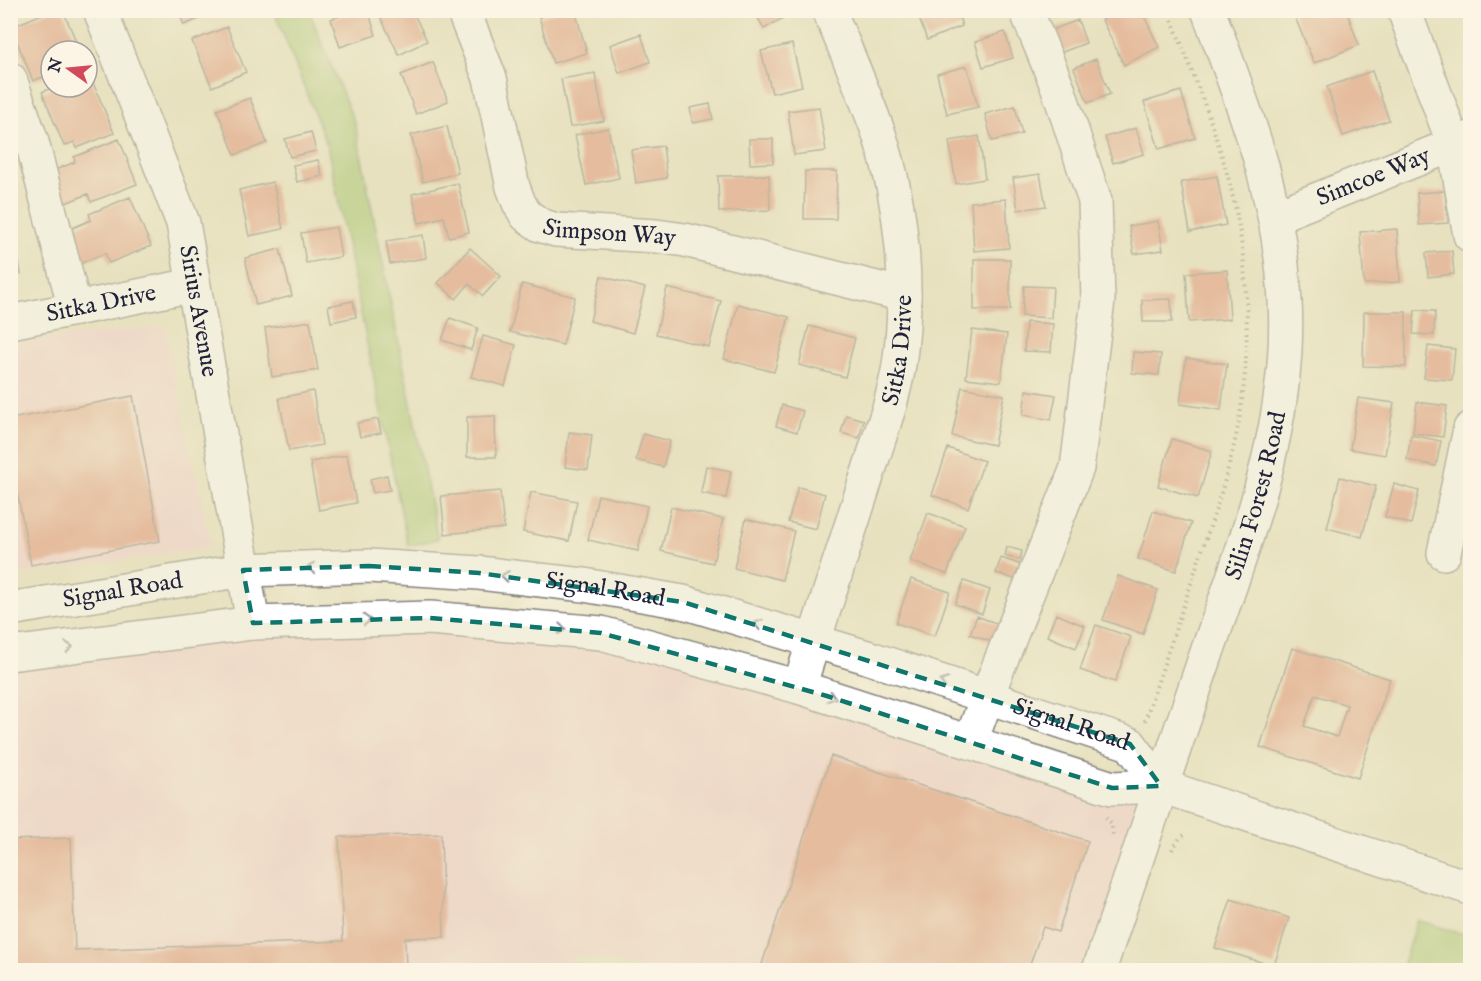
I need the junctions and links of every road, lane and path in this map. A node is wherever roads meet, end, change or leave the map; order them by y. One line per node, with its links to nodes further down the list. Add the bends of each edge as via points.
1 (100, 10): 12 (street, Sirius Avenue, via 183,223)
2 (463, 10): 13 (street, Simpson Way, via 490,78 513,187 526,215 540,225 556,230 685,240)
3 (829, 10): 13 (street, Sitka Drive, via 868,104 890,172 899,224)
4 (1026, 10): 24 (street, via 1058,88 1095,201 1098,300 1077,468)
5 (1168, 10): 25 (path, via 1219,146 1233,200 1246,294 1244,373 1229,466)
6 (1208, 10): 10 (street, Silin Forest Road, via 1254,134)
7 (1404, 10): 9 (street)
8 (10, 79): 14 (street, via 32,142)
9 (1462, 141): 10 (street, Simcoe Way); 11 (street)
10 (1276, 216): 27 (street, Silin Forest Road, via 1285,301 1285,350 1272,450 1238,564)
11 (1470, 235)
12 (193, 285): 14 (street, Sitka Drive); 18 (street, Sirius Avenue)
13 (904, 295): 21 (street, Sitka Drive, via 899,365 890,405)
14 (75, 309): 15 (street, Sitka Drive)
15 (10, 322)
16 (1470, 429): 17 (street)
17 (1444, 554)
18 (243, 570): 19 (street, Signal Road); 20 (street, Sirius Avenue); 21 (street, Signal Road, one-way to 18, via 683,602 584,585 369,566)
19 (10, 609)
20 (253, 623): 22 (street, Signal Road, one-way to 20); 23 (street, Signal Road, one-way to 23, via 430,618 601,633)
21 (814, 641): 23 (street, Sitka Drive); 24 (street, Signal Road, one-way to 21)
22 (10, 654)
23 (799, 687): 26 (street, Signal Road, one-way to 26)
24 (987, 696): 26 (street); 27 (street, Signal Road, via 1130,744)
25 (1143, 725)
26 (971, 741): 27 (street, Signal Road, via 1112,788)
27 (1161, 786): 30 (street, Signal Road); 31 (street, Silin Forest Road)
28 (1099, 813): 29 (path, via 1111,823)
29 (1113, 835)
30 (1470, 888)
31 (1099, 970)

